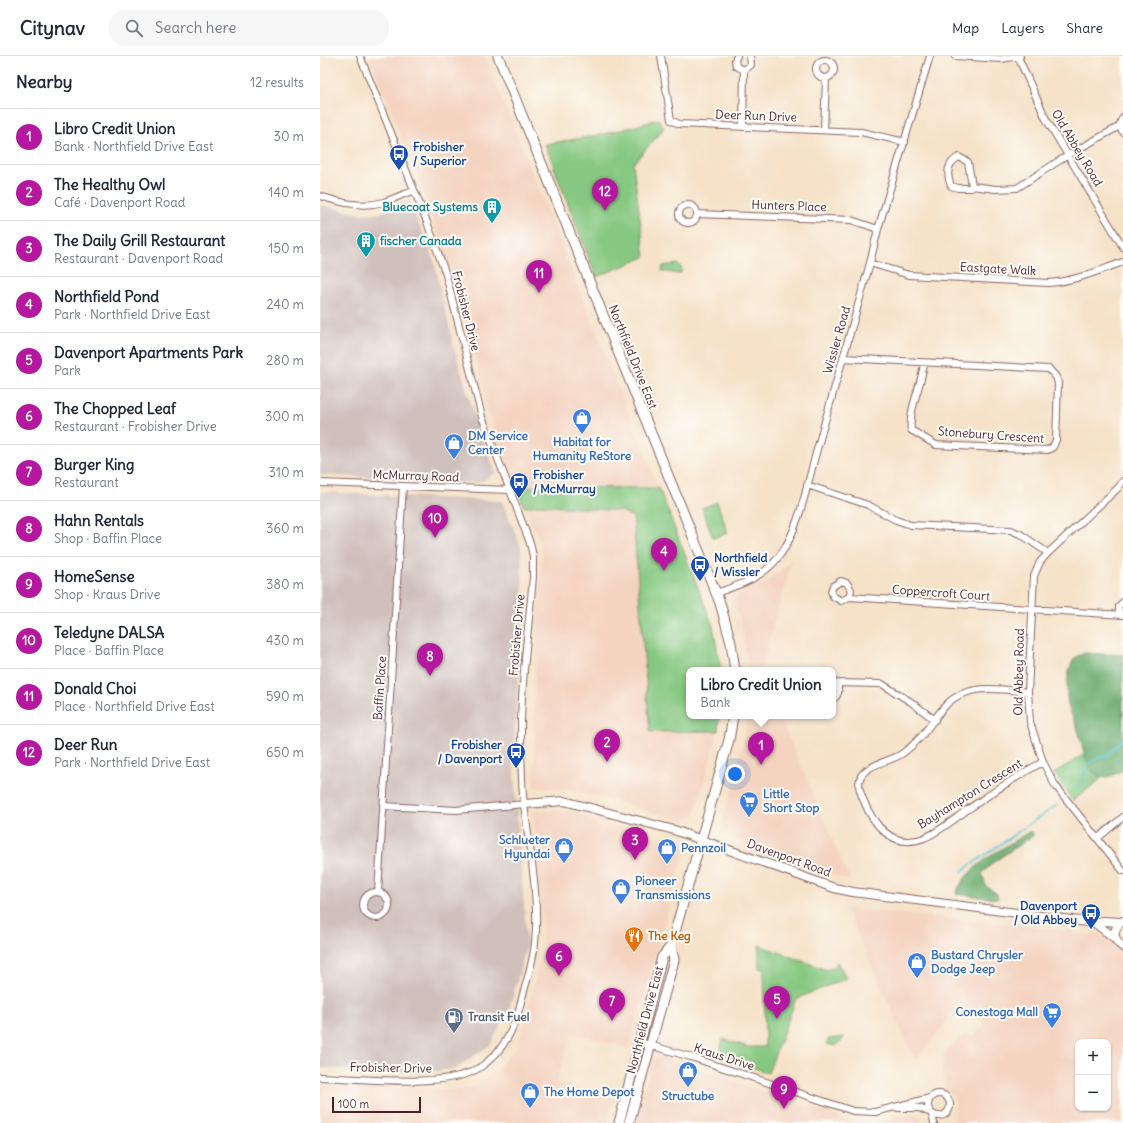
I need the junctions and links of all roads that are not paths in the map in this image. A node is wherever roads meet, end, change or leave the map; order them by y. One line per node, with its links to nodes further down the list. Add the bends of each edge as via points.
1 (360, 56): 18 (street, Frobisher Drive)
2 (498, 56): 33 (main road, Northfield Drive East)
3 (662, 56): 12 (street, Deer Run Drive, via 671,120 679,124)
4 (737, 56): 9 (street, via 736,66)
5 (750, 56): 9 (street, via 751,65)
6 (930, 56): 15 (street, Wissler Road)
7 (955, 56): 8 (street, via 1001,59)
8 (1019, 57): 16 (street, Old Abbey Road, via 1046,120)
9 (744, 70): 12 (street)
10 (826, 78): 14 (street)
11 (1123, 117): 13 (street)
12 (743, 127): 14 (street, Deer Run Drive)
13 (1121, 129): 16 (street)
14 (824, 130): 15 (street, Deer Run Drive, via 862,132)
15 (905, 142): 21 (street, Wissler Road)
16 (1068, 155): 17 (street, via 1017,188); 22 (street, Old Abbey Road)
17 (972, 186): 17 (street, via 968,162 959,157 953,161 947,178 951,186)
18 (413, 191): 19 (street, via 386,202 354,206); 31 (street, Frobisher Drive, via 446,275 482,417)
19 (320, 196)
20 (697, 214): 21 (street, Hunters Place, via 851,220)
21 (878, 229): 24 (street, Wissler Road)
22 (1123, 246)
23 (1123, 262): 24 (street, Eastgate Walk, via 1078,278 1048,283 909,275)
24 (870, 263): 25 (street, Wissler Road)
25 (843, 358): 26 (street, Stonebury Crescent); 29 (street, Wissler Road)
26 (924, 363): 26 (street, Stonebury Crescent, via 1049,370 1058,383 1056,440 1053,447 1048,450 936,444 923,439 911,430 910,418 922,380)
27 (1123, 481): 32 (street, Old Abbey Road)
28 (320, 483): 30 (street, McMurray Road)
29 (807, 485): 32 (street, via 868,505 911,525 1011,530); 33 (street, Wissler Road, via 790,537 781,555 758,576)
30 (403, 486): 31 (street, McMurray Road); 47 (street, Baffin Place)
31 (510, 490): 46 (street, Frobisher Drive, via 533,556 521,720)
32 (1048, 553): 36 (street, Old Abbey Road, via 1040,562 1034,576)
33 (716, 593): 38 (main road, Northfield Drive East, via 726,620)
34 (848, 597): 36 (street, Coppercroft Court)
35 (1123, 602): 37 (street, via 1119,606)
36 (1032, 610): 37 (street, Coppercroft Court); 41 (street, Old Abbey Road)
37 (1121, 614)
38 (734, 667)
39 (836, 682): 44 (street, via 882,684)
40 (836, 684): 42 (street, via 839,692)
41 (1028, 692): 44 (street, Bayhampton Crescent, via 973,690 948,704); 45 (street, Old Abbey Road, via 1030,722)
42 (836, 696)
43 (732, 719): 50 (main road, Northfield Drive East, via 729,740)
44 (935, 720): 45 (street, Bayhampton Crescent, via 914,745 898,757 872,767 861,777 860,791 866,806 878,827 889,836 903,841 924,838 1015,777)
45 (1044, 762): 49 (street, Old Abbey Road, via 1055,785)
46 (525, 804): 47 (street, Davenport Road, via 456,810); 50 (street, Davenport Road, via 553,801 571,803); 60 (street, Frobisher Drive, via 534,889 535,943 517,1019 507,1041 479,1068 462,1077 425,1081)
47 (383, 806): 52 (street, Baffin Place)
48 (1123, 817): 49 (street)
49 (1098, 838): 51 (street, Old Abbey Road)
50 (700, 839): 54 (street, Davenport Road, via 834,888); 56 (main road, Northfield Drive East)
51 (1123, 871)
52 (378, 892): 52 (street, via 370,894 363,902 365,912 375,918 383,917 390,906 386,897)
53 (1122, 922): 54 (street, Davenport Road); 55 (street, via 1115,932)
54 (1095, 923): 55 (street, Davenport Road)
55 (1116, 939): 57 (street, Davenport Road)
56 (671, 946): 58 (main road, Northfield Drive East, via 662,957); 59 (main road, Northfield Drive East, via 674,960)
57 (1123, 946)
58 (639, 1042): 59 (street, Kraus Drive); 65 (main road, Northfield Drive East)
59 (650, 1045): 62 (street, Kraus Drive, via 732,1070 842,1109 871,1112); 66 (main road, Northfield Drive East)
60 (320, 1077)
61 (930, 1098): 62 (street, Kraus Drive); 63 (street, via 927,1105); 64 (street, via 939,1094 947,1097 950,1105)
62 (894, 1108): 63 (street, Kraus Drive, via 920,1108)
63 (931, 1114): 64 (street, via 939,1117); 67 (street)
64 (947, 1114): 68 (street)
65 (619, 1123)
66 (629, 1123)
67 (934, 1123)
68 (942, 1123)

